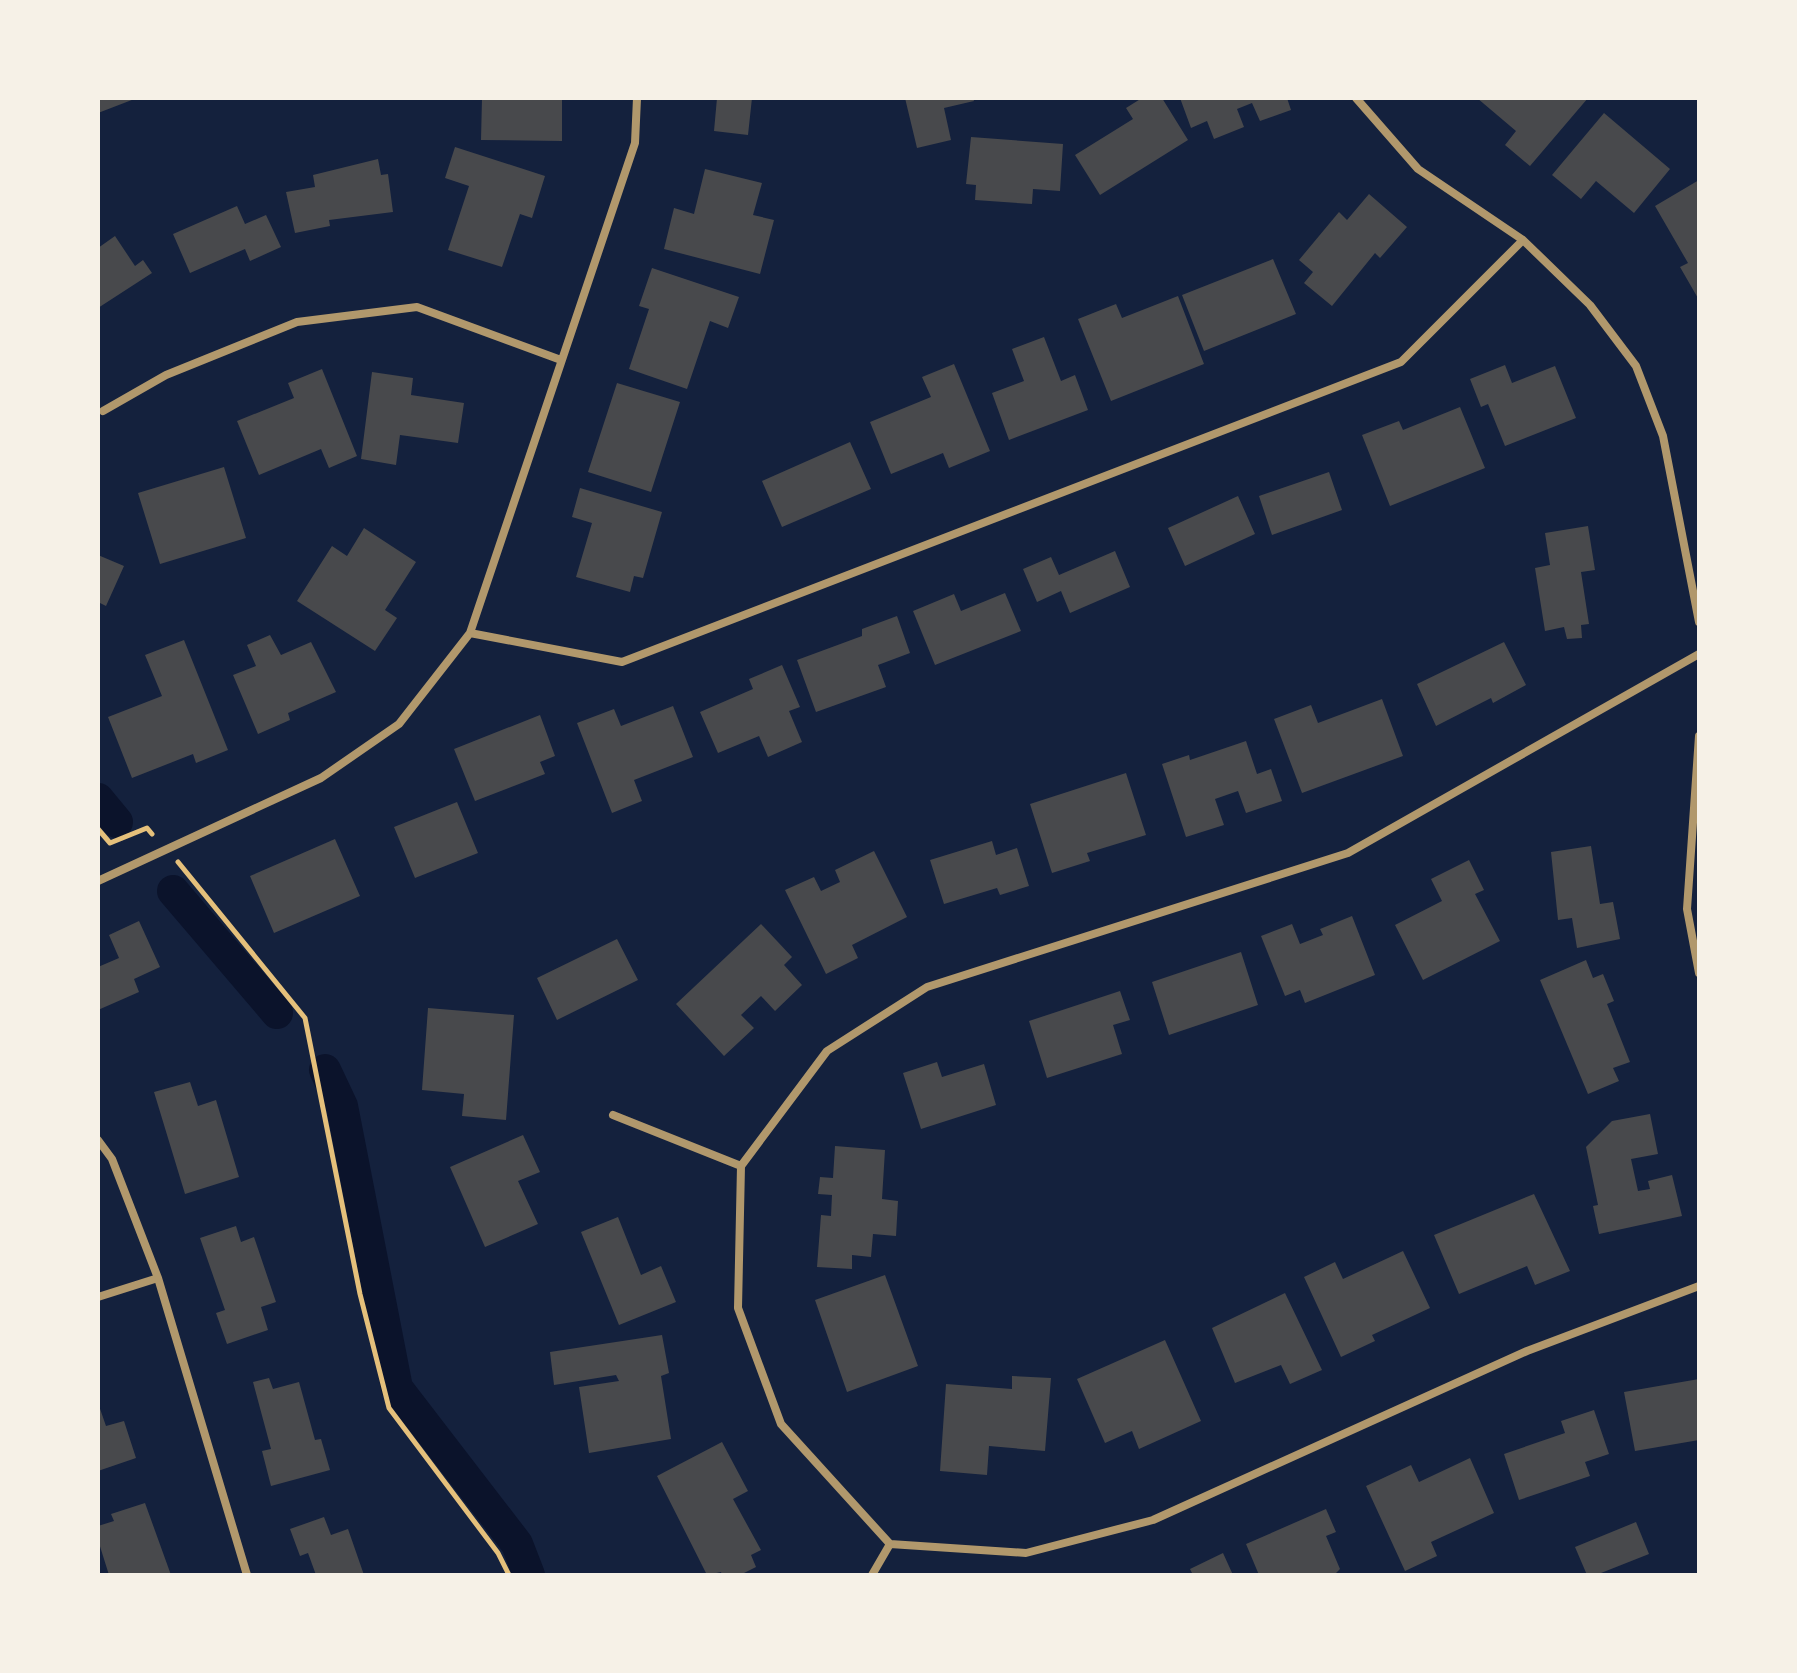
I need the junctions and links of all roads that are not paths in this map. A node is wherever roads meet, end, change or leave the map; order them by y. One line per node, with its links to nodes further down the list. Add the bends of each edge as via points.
1 (637, 98): 4 (street, via 635,143)
2 (1356, 98): 3 (street, via 1418,169)
3 (1523, 240): 6 (street, via 1590,305 1636,366 1663,436); 7 (street, via 1401,362 622,662)
4 (561, 360): 5 (street, via 417,307 297,322 166,375); 7 (street)
5 (103, 411)
6 (1699, 622)
7 (470, 633): 10 (street, via 399,724 321,778)
8 (1699, 654): 14 (street, via 1348,853 927,987 827,1051)
9 (1699, 736): 11 (street, via 1687,909)
10 (98, 881)
11 (1699, 973)
12 (613, 1115): 14 (street)
13 (98, 1140): 15 (street, via 112,1159)
14 (741, 1166): 18 (street, via 738,1308 781,1424)
15 (158, 1278): 17 (street); 19 (street)
16 (1699, 1286): 18 (street, via 1527,1351 1153,1520 1026,1553)
17 (98, 1297)
18 (890, 1544): 20 (street)
19 (247, 1575)
20 (872, 1575)

